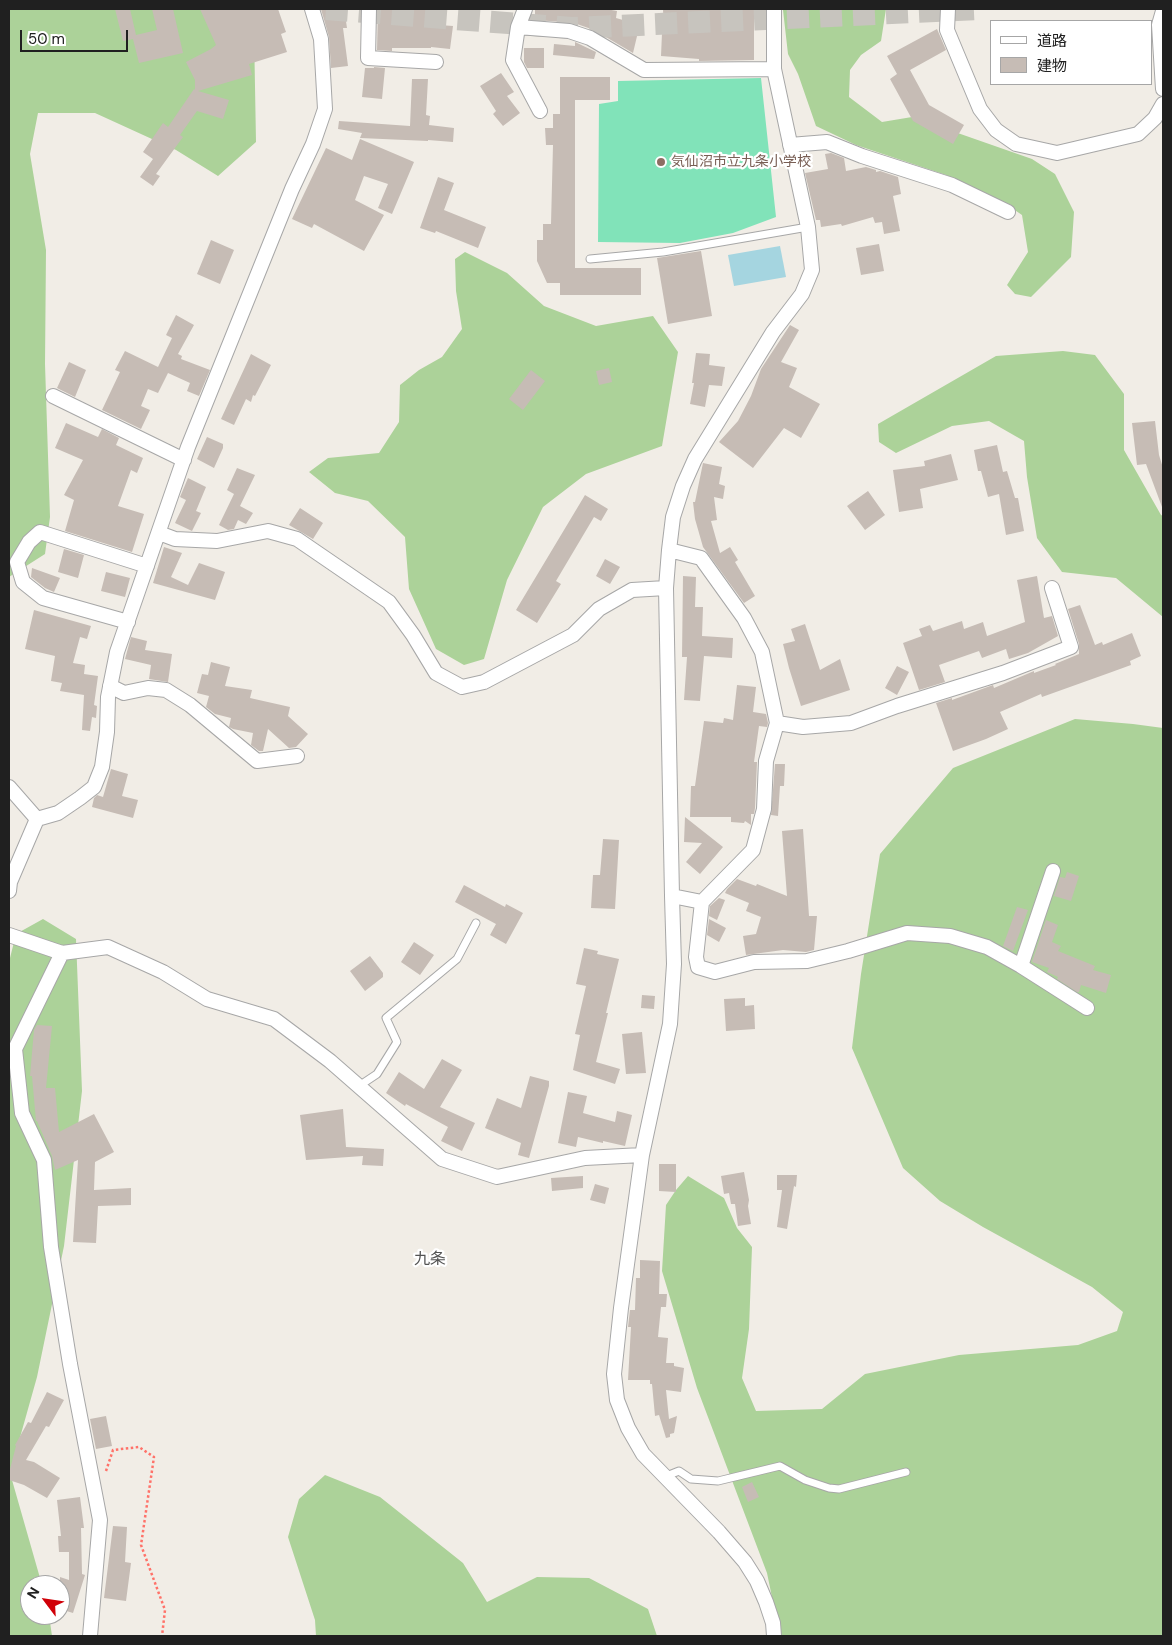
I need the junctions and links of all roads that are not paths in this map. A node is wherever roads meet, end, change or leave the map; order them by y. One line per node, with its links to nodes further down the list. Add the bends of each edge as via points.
1 (312, 9): 18 (street, via 321,39 325,109 314,144 289,198)
2 (369, 9): 8 (street, via 368,58)
3 (525, 9): 7 (street)
4 (774, 9): 9 (street)
5 (948, 9): 11 (street, via 947,30 980,109 996,130 1016,144 1056,153 1138,134 1155,118)
6 (1163, 11): 10 (street, via 1159,25)
7 (518, 27): 9 (street, via 569,31 590,38 644,70); 12 (street, via 513,60)
8 (436, 62)
9 (774, 68): 13 (street)
10 (1163, 89)
11 (1163, 104)
12 (540, 111)
13 (790, 145): 14 (street, via 827,142 952,184); 15 (street)
14 (1008, 212)
15 (808, 227): 16 (lane, via 663,252); 20 (street, via 812,270 802,294 773,332 695,459 673,517)
16 (590, 259)
17 (53, 396): 18 (street)
18 (184, 460): 19 (street)
19 (159, 533): 21 (street); 22 (street, via 175,539 217,541 268,531 297,539 389,602 436,673 462,687 484,682 573,635 599,609 632,590)
20 (669, 550): 22 (street); 26 (street, via 702,558 744,618 762,652)
21 (147, 566): 24 (street); 24 (street, via 40,532 29,542 17,562 23,582 43,598)
22 (666, 588): 32 (street)
23 (1052, 588): 26 (street, via 1071,647 851,723 804,727)
24 (128, 622): 25 (street)
25 (110, 686): 27 (street, via 124,693 148,688 166,690 190,705 256,761); 29 (street, via 102,767 94,787 58,813)
26 (777, 724): 33 (street, via 766,761 764,808 753,850)
27 (297, 756)
28 (9, 787): 29 (street)
29 (36, 819): 31 (street)
30 (1053, 871): 37 (street)
31 (9, 891)
32 (672, 896): 33 (street); 40 (street, via 674,964 670,1024)
33 (702, 902): 37 (street, via 696,956 698,967 715,972 754,962 808,961 906,932 950,936 987,947)
34 (476, 923): 39 (lane, via 457,959 386,1018 397,1042 377,1074)
35 (9, 935): 36 (street)
36 (62, 954): 39 (street, via 108,947 163,972 207,999 274,1019); 43 (street, via 15,1049 22,1113 44,1160 51,1247 100,1520)
37 (1021, 966): 38 (street)
38 (1087, 1008)
39 (359, 1086): 40 (street, via 442,1159 497,1177 585,1158)
40 (642, 1155): 42 (street, via 614,1374 617,1400 628,1428 643,1454)
41 (906, 1472): 42 (lane, via 839,1488 805,1480 780,1466 718,1481 691,1479 678,1471)
42 (664, 1477): 44 (street, via 745,1562 766,1602)
43 (90, 1636)
44 (774, 1636)

